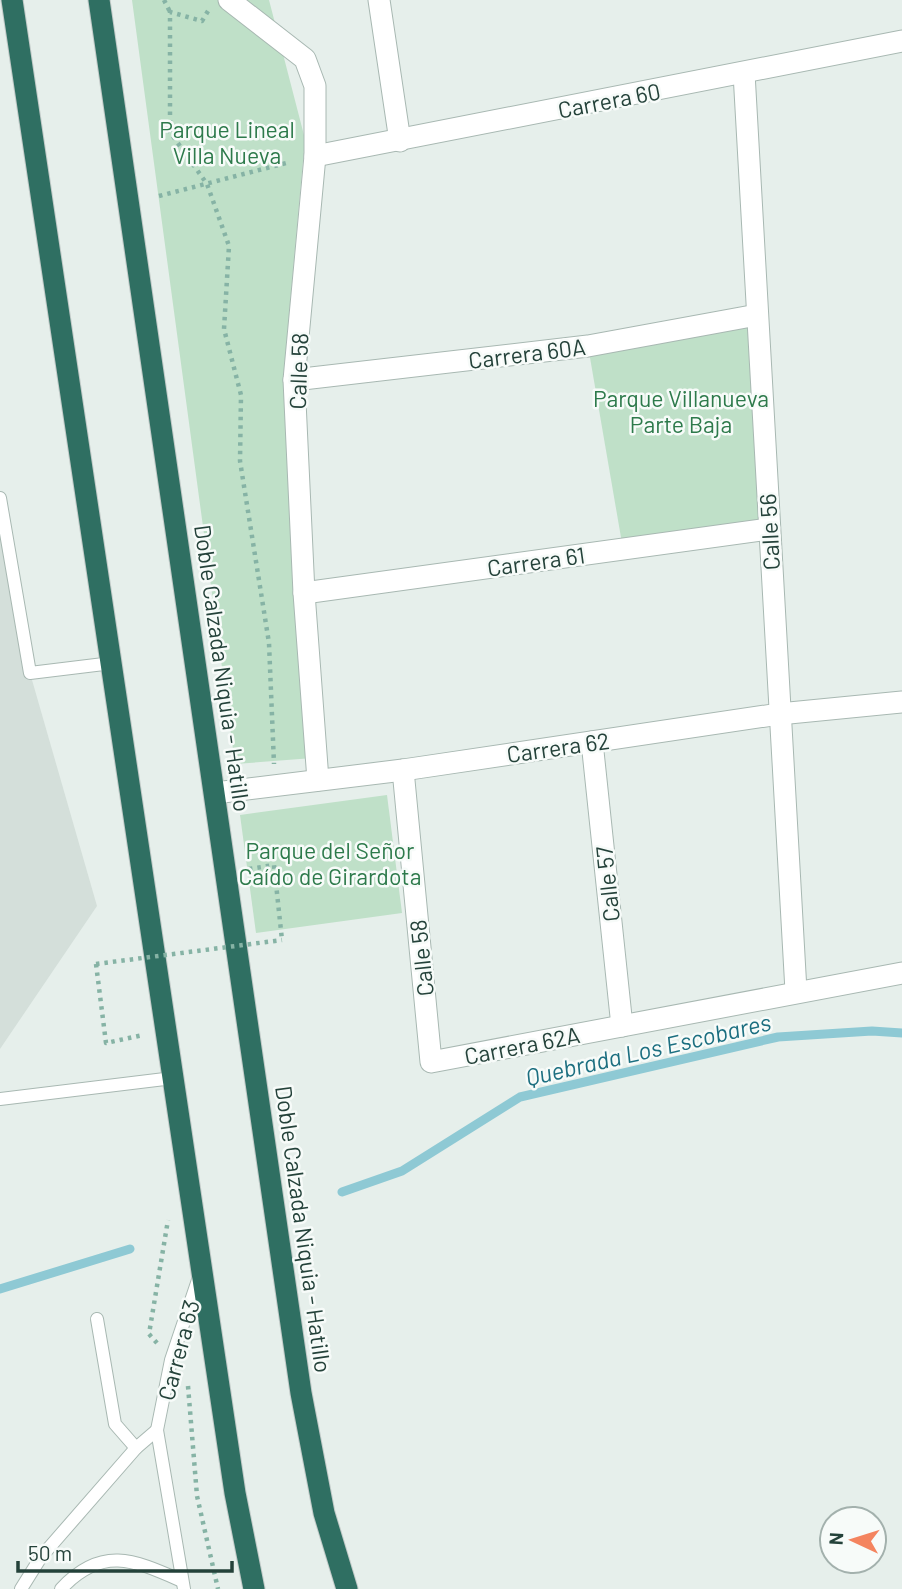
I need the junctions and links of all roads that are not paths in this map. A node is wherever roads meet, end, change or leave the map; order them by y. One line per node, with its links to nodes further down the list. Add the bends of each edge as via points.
1 (12, 0): 14 (highway)
2 (99, 0): 20 (highway, Doble Calzada Niquia - Hatillo)
3 (229, 0): 8 (street, Calle 58, via 304,59 315,86)
4 (379, 0): 7 (street)
5 (902, 41): 6 (street, Carrera 60)
6 (744, 73): 7 (street, Carrera 60); 9 (street, Calle 56)
7 (400, 141): 8 (street, Carrera 60)
8 (315, 156): 10 (street, Calle 58)
9 (757, 315): 10 (street, Carrera 60A, via 588,346); 12 (street, Calle 56)
10 (294, 380): 13 (street, Calle 58)
11 (0, 498): 14 (lane, via 30,673)
12 (769, 529): 13 (street, Carrera 61); 16 (street, Calle 56)
13 (304, 593): 19 (street, Calle 58)
14 (112, 663): 25 (highway)
15 (902, 702): 16 (street, Carrera 62)
16 (779, 714): 17 (street, Carrera 62); 22 (street, Calle 56)
17 (592, 742): 18 (street, Carrera 62); 23 (street, Calle 57)
18 (403, 770): 19 (street, Carrera 62); 24 (street, Calle 58)
19 (318, 780): 20 (street, Carrera 62)
20 (215, 793): 35 (highway, Doble Calzada Niquia - Hatillo, via 301,1393 324,1513)
21 (902, 973): 22 (street, Carrera 62A)
22 (796, 991): 23 (street, Carrera 62A)
23 (622, 1026): 24 (street, Carrera 62A)
24 (431, 1062)
25 (173, 1078): 26 (lane); 27 (highway)
26 (0, 1099)
27 (201, 1270): 29 (lane, Carrera 63, via 172,1360); 34 (highway, via 234,1493)
28 (97, 1319): 30 (lane, via 115,1424)
29 (157, 1430): 30 (lane); 31 (lane)
30 (136, 1448): 32 (lane, via 41,1557)
31 (183, 1585): 33 (lane, via 118,1558 78,1570)
32 (21, 1589)
33 (61, 1589)
34 (254, 1589)
35 (347, 1589)

